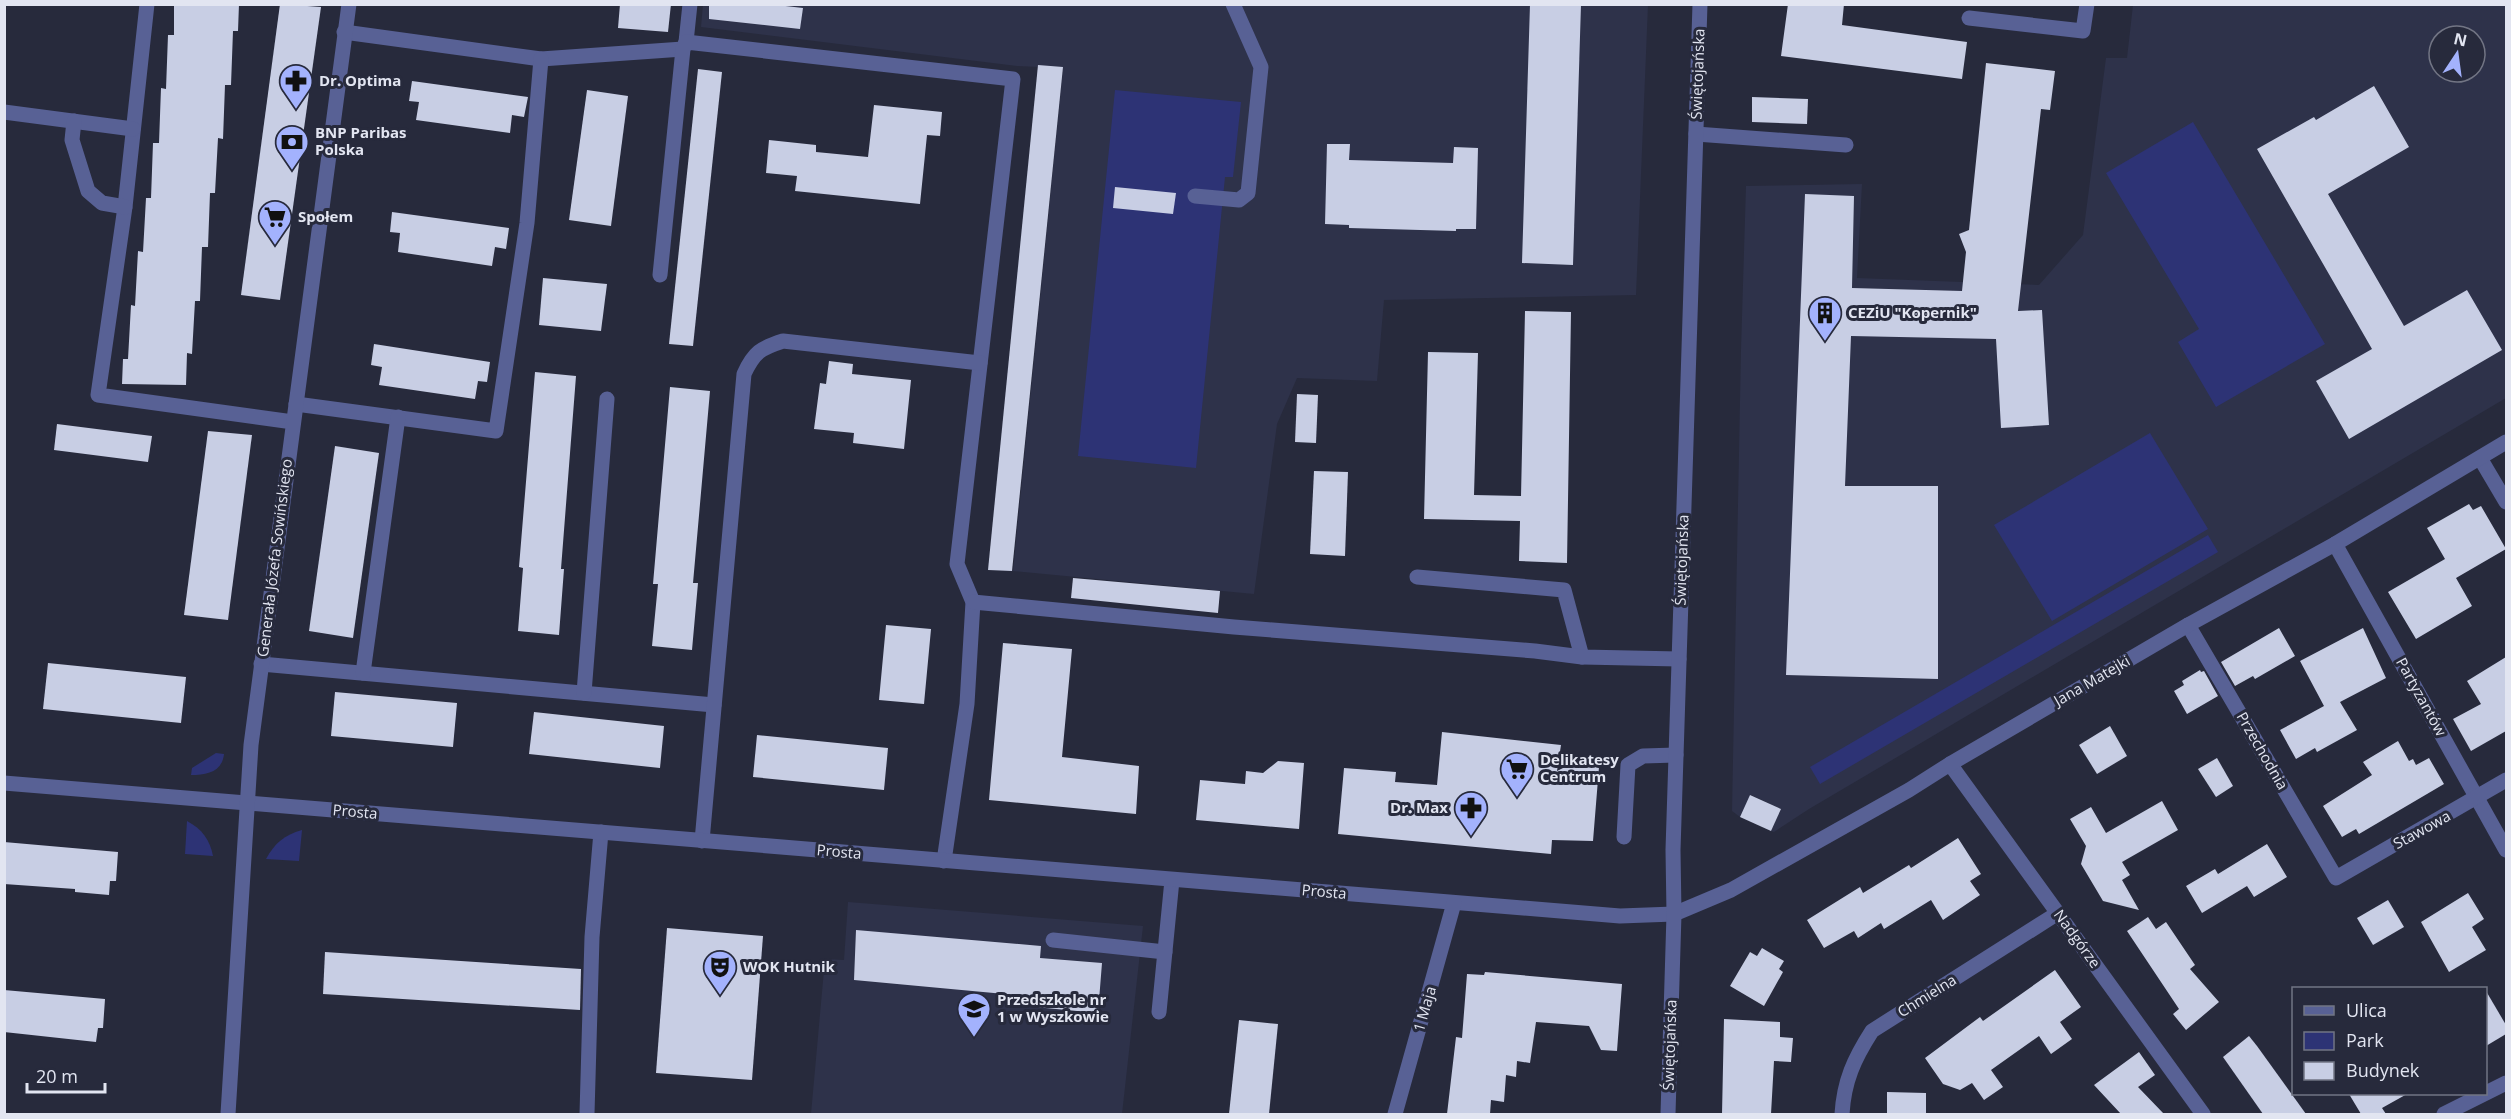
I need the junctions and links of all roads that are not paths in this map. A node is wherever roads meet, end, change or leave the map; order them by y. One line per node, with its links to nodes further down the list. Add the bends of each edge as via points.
1 (147, 4): 13 (street)
2 (349, 4): 8 (street, Generała Józefa Sowińskiego)
3 (690, 4): 9 (street)
4 (1233, 4): 16 (street, via 1262,67 1248,193 1239,200)
5 (1700, 4): 14 (street, Świętojańska)
6 (2087, 4): 7 (street, via 2083,31)
7 (1969, 18)
8 (344, 32): 10 (street); 21 (street, Generała Józefa Sowińskiego)
9 (685, 46): 10 (street); 18 (street); 19 (street, via 1013,79)
10 (541, 59): 22 (street, via 527,223 496,431)
11 (4, 112): 12 (street)
12 (74, 121): 13 (street); 17 (street, via 72,140 88,191 102,203)
13 (133, 129): 17 (street)
14 (1696, 134): 15 (street); 32 (street, Świętojańska)
15 (1846, 145)
16 (1195, 196)
17 (125, 207): 23 (street, via 99,395)
18 (660, 275)
19 (980, 363): 29 (street, via 957,564); 36 (street, via 783,341 760,350 750,360 744,374)
20 (607, 399): 35 (street)
21 (296, 404): 22 (street); 23 (street, Generała Józefa Sowińskiego)
22 (398, 417): 34 (street)
23 (293, 422): 33 (street, Generała Józefa Sowińskiego)
24 (2506, 442): 25 (street, Jana Matejki)
25 (2480, 458): 26 (street); 27 (street, Jana Matejki)
26 (2506, 502)
27 (2335, 544): 30 (street, Jana Matejki); 41 (street, Partyzantów)
28 (1417, 577): 31 (street, via 1564,590)
29 (973, 602): 31 (street); 47 (street, via 967,704)
30 (2188, 625): 38 (street, Jana Matejki); 48 (street, Przechodnia)
31 (1582, 657): 32 (street)
32 (1679, 659): 37 (street, Świętojańska)
33 (261, 664): 34 (street); 42 (street, Generała Józefa Sowińskiego)
34 (363, 673): 35 (street)
35 (584, 693): 36 (street)
36 (714, 705): 45 (street)
37 (1676, 755): 44 (street, via 1643,756 1628,765); 52 (street, Świętojańska)
38 (1950, 764): 51 (street, Nadgórze); 52 (street, Jana Matejki, via 1731,890)
39 (2506, 780): 41 (street, Stawowa)
40 (4, 783): 42 (street, Prosta)
41 (2478, 798): 46 (street, Partyzantów); 48 (street, Stawowa)
42 (246, 802): 43 (street, Prosta); 59 (street, Generała Józefa Sowińskiego)
43 (601, 831): 45 (street, Prosta); 60 (street, via 592,938)
44 (1624, 837)
45 (702, 841): 47 (street, Prosta)
46 (2506, 850)
47 (944, 861): 49 (street, Prosta)
48 (2336, 878)
49 (1172, 880): 50 (street, Prosta); 54 (street)
50 (1454, 903): 52 (street, Prosta, via 1620,916); 61 (street, 1 Maja)
51 (2058, 913): 63 (street, Chmielna, via 1872,1031 1853,1060); 64 (street, Nadgórze)
52 (1674, 914): 62 (street, Świętojańska)
53 (1053, 940): 54 (street)
54 (1165, 952): 55 (street)
55 (1159, 1012)
56 (2506, 1083): 57 (street)
57 (2487, 1092)
58 (2482, 1095): 65 (street)
59 (228, 1114)
60 (587, 1114)
61 (1395, 1114)
62 (1668, 1114)
63 (1842, 1114)
64 (2203, 1114)
65 (2444, 1114)

